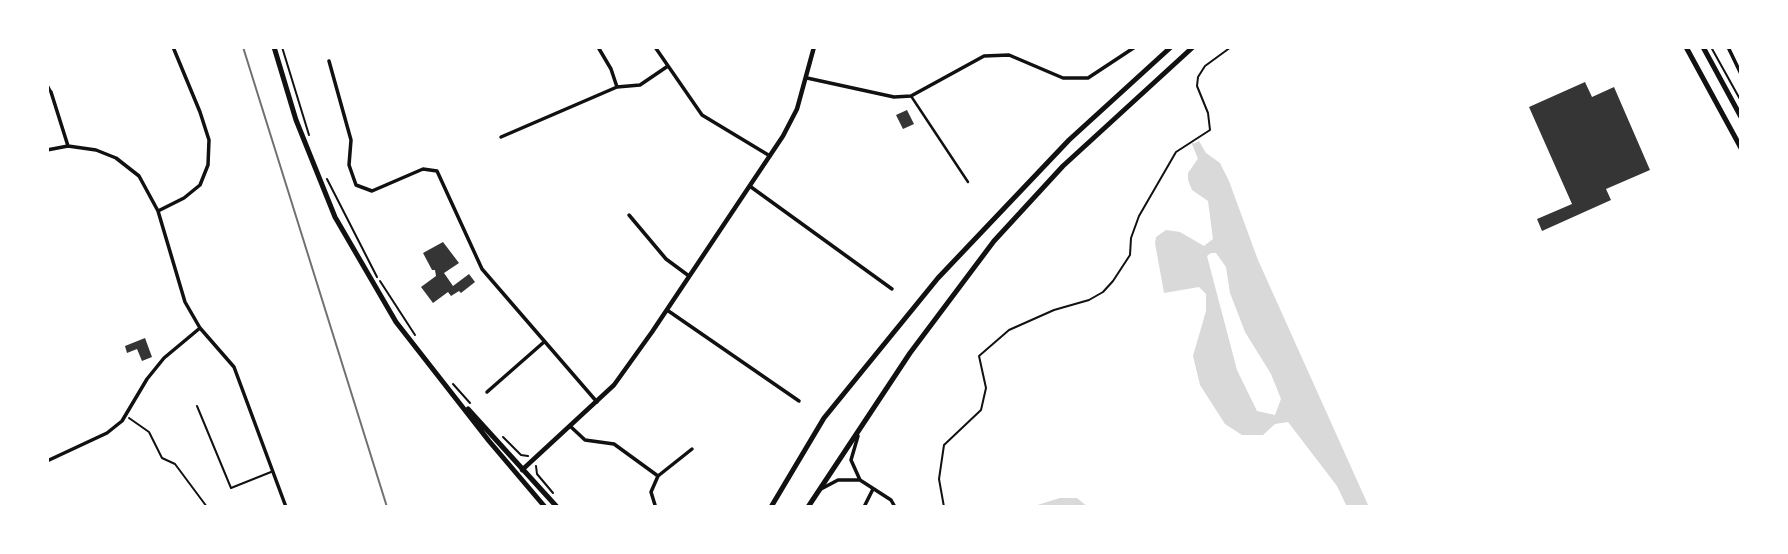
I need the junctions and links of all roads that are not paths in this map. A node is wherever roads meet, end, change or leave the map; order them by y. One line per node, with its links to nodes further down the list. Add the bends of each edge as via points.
1 (173, 47): 28 (street, via 209,140 208,165 200,185)
2 (274, 47): 36 (main road, via 296,120 335,217 396,322)
3 (598, 47): 17 (street)
4 (655, 47): 13 (street)
5 (814, 47): 15 (street)
6 (1135, 47): 19 (street, via 1087,78 1063,78 1009,55 984,56)
7 (1171, 47): 55 (main road, via 1069,140 938,278 824,418)
8 (1193, 47): 40 (main road, via 1063,166 995,241 928,326)
9 (1686, 47): 23 (main road)
10 (1703, 47): 20 (main road)
11 (1728, 47): 14 (street)
12 (329, 61): 34 (street, via 351,141 349,165 356,185 372,191 423,169 437,171 482,269)
13 (668, 66): 17 (street, via 640,85); 25 (street, via 702,115)
14 (1741, 74)
15 (807, 78): 19 (street, via 894,97); 25 (street, via 797,109)
16 (47, 83): 18 (street)
17 (617, 88): 21 (street)
18 (51, 92): 22 (street)
19 (911, 96): 26 (street)
20 (1741, 117)
21 (501, 137)
22 (68, 146): 24 (street); 28 (street, via 116,158 139,176)
23 (1741, 148)
24 (47, 150)
25 (771, 156): 27 (street)
26 (968, 182)
27 (751, 187): 30 (street); 31 (street)
28 (158, 211): 33 (street, via 176,281)
29 (629, 215): 30 (street, via 666,259)
30 (690, 276): 32 (street)
31 (892, 289)
32 (667, 310): 37 (street); 38 (street)
33 (200, 328): 43 (street, via 164,358 126,416 107,433); 45 (street, via 234,367)
34 (544, 342): 35 (street); 38 (street)
35 (488, 392)
36 (455, 397): 44 (main road); 46 (main road)
37 (799, 401)
38 (597, 402): 41 (street)
39 (197, 406): 45 (lane, via 231,488)
40 (865, 421): 48 (street, via 852,453 852,466); 50 (main road)
41 (570, 426): 44 (street); 47 (street, via 585,440 614,444)
42 (692, 449): 47 (street)
43 (47, 461)
44 (525, 468): 46 (street); 54 (main road)
45 (273, 471): 52 (street)
46 (519, 474): 53 (main road)
47 (658, 476): 51 (street, via 651,492)
48 (860, 480): 49 (street); 50 (street, via 832,481)
49 (873, 489): 57 (street); 58 (street)
50 (817, 493): 56 (main road)
51 (655, 505)
52 (286, 507)
53 (545, 507)
54 (557, 507)
55 (771, 507)
56 (808, 507)
57 (864, 507)
58 (895, 507)

